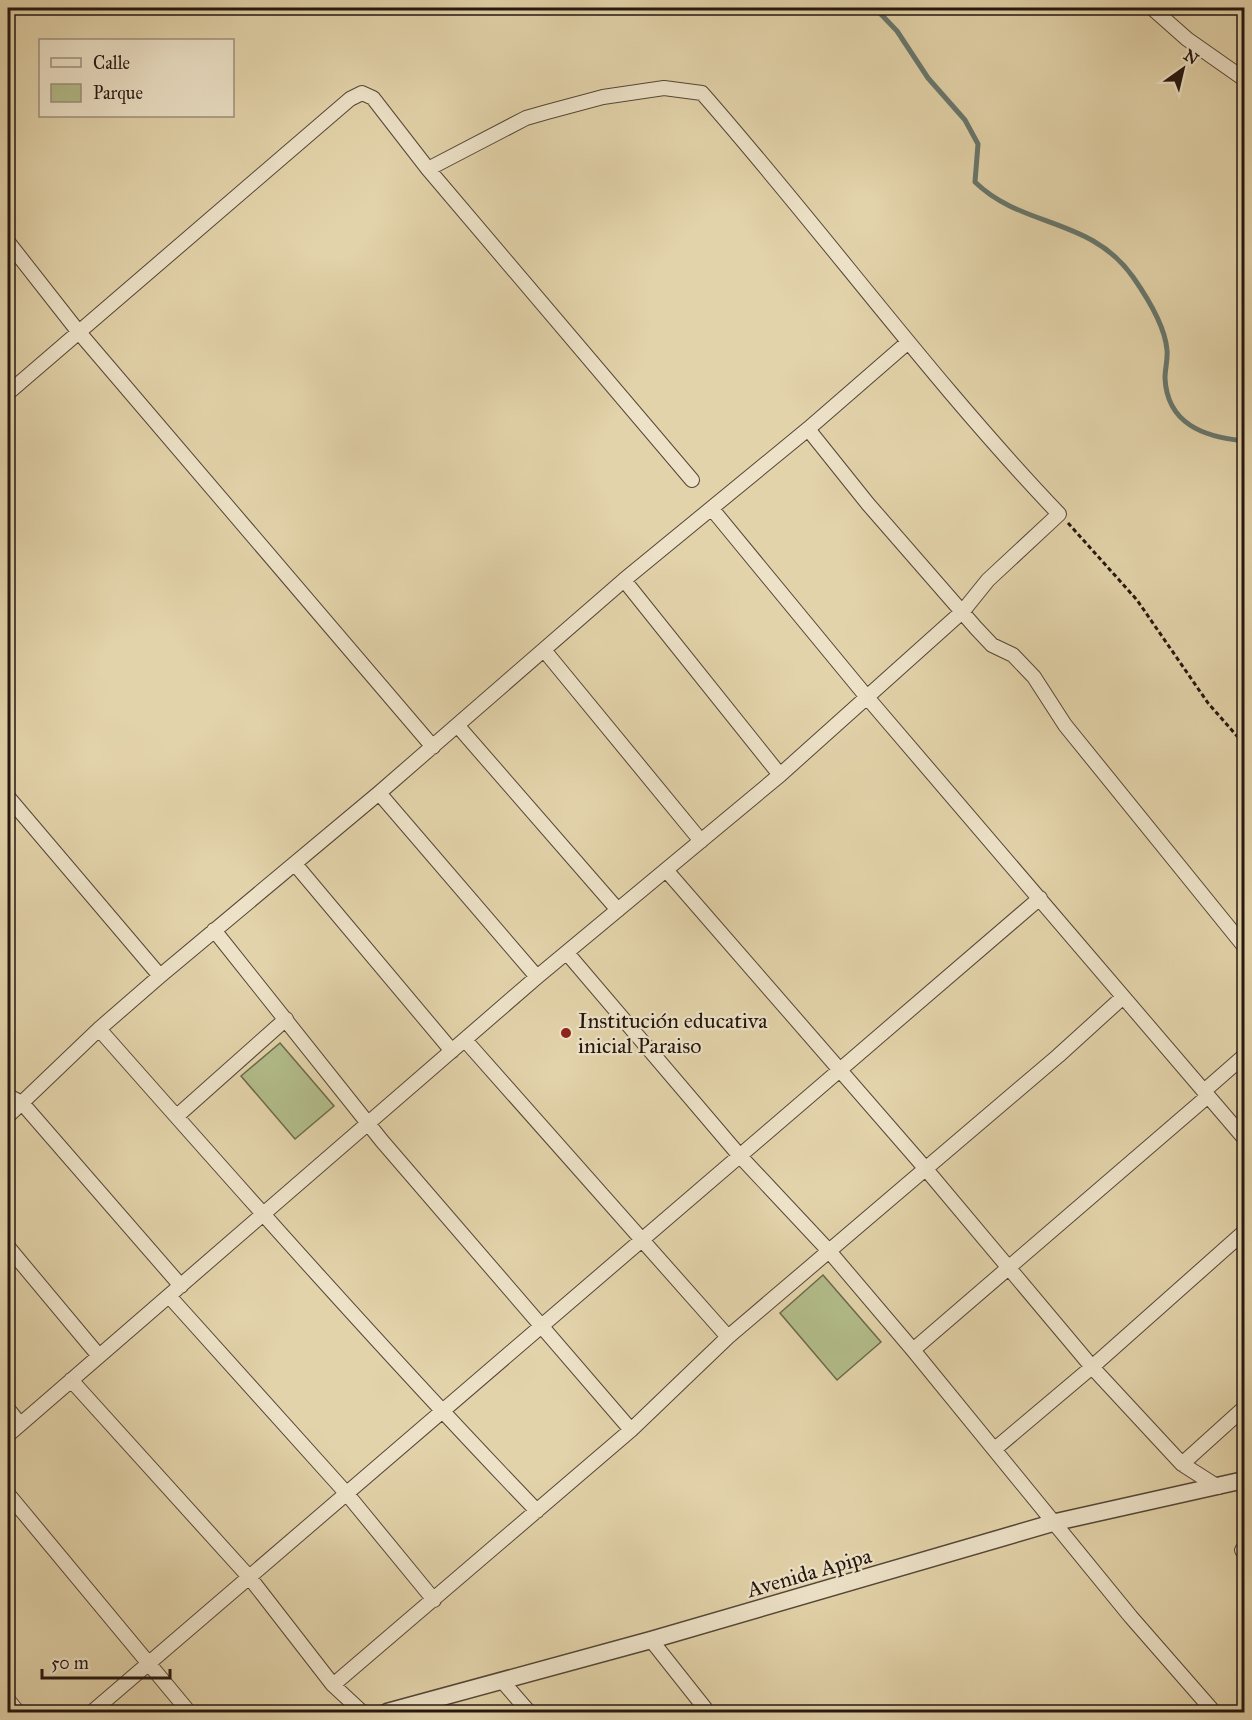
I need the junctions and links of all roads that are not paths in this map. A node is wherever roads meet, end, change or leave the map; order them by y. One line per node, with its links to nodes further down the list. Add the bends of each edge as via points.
1 (1152, 8): 2 (street, via 1187,39)
2 (1245, 79)
3 (428, 168): 5 (street, via 373,98 362,93 350,99); 6 (street, via 526,118 547,112 603,97 664,88 702,93 818,229); 9 (street)
4 (8, 242): 5 (street)
5 (77, 330): 7 (street); 16 (street)
6 (907, 343): 8 (street); 12 (street, via 993,445 1059,514 988,580)
7 (8, 393)
8 (808, 429): 10 (street); 12 (street)
9 (692, 480)
10 (712, 509): 11 (street); 14 (street)
11 (624, 580): 13 (street); 17 (street)
12 (963, 611): 14 (street); 26 (street, via 992,645 1013,655 1034,677 1065,725)
13 (544, 650): 15 (street); 20 (street)
14 (866, 696): 17 (street); 23 (street)
15 (457, 725): 16 (street); 24 (street)
16 (432, 747): 18 (street)
17 (780, 775): 20 (street)
18 (379, 793): 21 (street); 29 (street)
19 (8, 797): 28 (street)
20 (701, 841): 22 (street)
21 (295, 864): 25 (street); 34 (street)
22 (666, 870): 24 (street); 36 (street)
23 (1040, 898): 30 (street); 36 (street)
24 (618, 910): 27 (street)
25 (214, 930): 28 (street); 31 (street)
26 (1245, 946)
27 (567, 952): 29 (street); 44 (street)
28 (160, 976): 32 (street)
29 (537, 977): 33 (street)
30 (1123, 997): 37 (street); 45 (street)
31 (285, 1019): 41 (street); 42 (street)
32 (99, 1029): 39 (street); 41 (street)
33 (465, 1040): 34 (street); 48 (street)
34 (452, 1051): 42 (street)
35 (1245, 1056): 37 (street)
36 (840, 1070): 44 (street); 45 (street)
37 (1206, 1093): 43 (street); 51 (street)
38 (8, 1096): 39 (street)
39 (22, 1103): 40 (street); 52 (street)
40 (8, 1116)
41 (177, 1116): 46 (street)
42 (369, 1123): 46 (street); 54 (street)
43 (1245, 1138)
44 (739, 1155): 48 (street); 50 (street)
45 (925, 1168): 50 (street); 51 (street)
46 (263, 1216): 52 (street); 62 (street)
47 (1245, 1232): 58 (street)
48 (643, 1241): 54 (street); 55 (street)
49 (8, 1247): 57 (street)
50 (828, 1251): 55 (street); 56 (street)
51 (1008, 1267): 56 (street); 58 (street)
52 (181, 1286): 53 (street)
53 (169, 1296): 57 (street); 71 (street)
54 (542, 1328): 62 (street); 64 (street)
55 (728, 1337): 64 (street)
56 (913, 1350): 66 (street)
57 (99, 1356): 59 (street)
58 (1092, 1367): 66 (street); 67 (street)
59 (71, 1380): 63 (street); 74 (street)
60 (1245, 1408): 67 (street)
61 (8, 1409): 63 (street)
62 (441, 1412): 71 (street); 72 (street)
63 (20, 1424): 65 (street)
64 (631, 1430): 72 (street)
65 (8, 1435)
66 (996, 1449): 73 (street)
67 (1182, 1464): 69 (street)
68 (1245, 1480): 69 (street, Avenida Apipa)
69 (1218, 1487): 73 (street, Avenida Apipa)
70 (8, 1494): 77 (street)
71 (347, 1494): 74 (street); 75 (street)
72 (537, 1511): 75 (street)
73 (1056, 1522): 76 (street, Avenida Apipa); 88 (street)
74 (250, 1578): 77 (street); 79 (street)
75 (434, 1600): 79 (street)
76 (651, 1640): 78 (street, Avenida Apipa); 87 (street)
77 (148, 1664): 82 (street); 83 (street)
78 (503, 1682): 85 (street, Avenida Apipa); 86 (street)
79 (333, 1685): 84 (street)
80 (8, 1700): 81 (street)
81 (18, 1713)
82 (92, 1713)
83 (189, 1713)
84 (362, 1713)
85 (387, 1713)
86 (529, 1713)
87 (708, 1713)
88 (1214, 1713)

